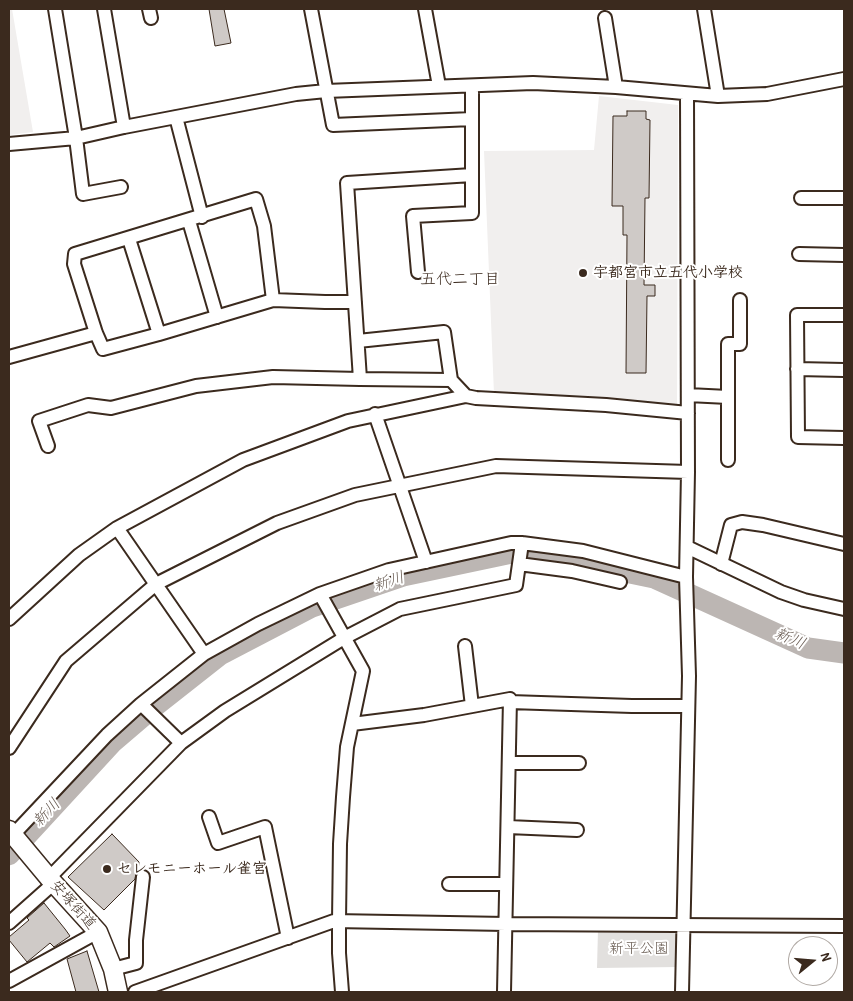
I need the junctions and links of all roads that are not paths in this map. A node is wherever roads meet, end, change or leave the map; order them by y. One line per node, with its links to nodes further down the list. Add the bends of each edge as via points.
1 (55, 9): 17 (street)
2 (104, 9): 16 (street)
3 (311, 9): 11 (street)
4 (425, 9): 8 (street)
5 (704, 9): 13 (street)
6 (605, 18): 10 (street)
7 (844, 80): 13 (street, via 768,94)
8 (439, 86): 9 (street); 11 (street)
9 (472, 86): 10 (street, via 533,83); 15 (street)
10 (616, 87): 12 (street)
11 (326, 91): 14 (street); 15 (street, via 333,125)
12 (687, 94): 13 (street); 42 (street)
13 (718, 96)
14 (176, 117): 16 (street); 23 (street)
15 (472, 118): 19 (street)
16 (124, 127): 17 (street)
17 (76, 138): 18 (street); 20 (street, via 83,194)
18 (9, 144)
19 (472, 175): 28 (street, via 472,213 413,216); 31 (street, via 346,183)
20 (122, 187)
21 (801, 198): 22 (street)
22 (844, 198)
23 (202, 217): 24 (street); 29 (street, via 256,199 264,226)
24 (189, 221): 25 (street); 33 (street)
25 (129, 239): 34 (street, via 75,254 74,264); 35 (street)
26 (799, 254): 27 (street)
27 (844, 255)
28 (418, 272)
29 (273, 300): 31 (street); 33 (street)
30 (740, 300): 44 (street, via 740,344 728,344)
31 (356, 302): 36 (street)
32 (844, 315): 38 (street, via 797,315)
33 (218, 316): 35 (street)
34 (96, 333): 35 (street, via 103,349); 37 (street)
35 (159, 334)
36 (358, 340): 40 (street); 41 (street, via 444,332)
37 (9, 357)
38 (797, 368): 39 (street); 47 (street, via 798,437)
39 (844, 370)
40 (360, 379): 41 (street); 48 (street, via 273,377 196,386 111,408 88,405 39,421)
41 (451, 380): 43 (street)
42 (688, 394): 44 (street); 45 (street)
43 (466, 396): 45 (street); 46 (street)
44 (728, 396): 49 (street)
45 (688, 413): 50 (street)
46 (375, 414): 51 (street); 52 (street, via 348,420 243,460)
47 (844, 438)
48 (48, 446)
49 (728, 460)
50 (688, 472): 51 (street, via 496,466); 54 (street)
51 (400, 486): 56 (street); 60 (street, via 355,495 277,523)
52 (117, 528): 60 (street); 63 (street, via 79,555)
53 (844, 544): 57 (street, via 742,522 732,525)
54 (687, 547): 57 (street); 59 (street)
55 (521, 553): 56 (street, via 511,543); 58 (street, via 572,571); 59 (street, via 583,551); 64 (street, via 516,585 400,609)
56 (426, 562): 61 (street, via 389,570)
57 (721, 564): 62 (street, via 781,592)
58 (620, 582)
59 (687, 582): 69 (street)
60 (156, 584): 66 (street); 73 (street, via 66,660)
61 (324, 601): 64 (street); 66 (street, via 258,624)
62 (844, 609)
63 (9, 619)
64 (344, 638): 71 (street, via 363,671); 72 (street, via 225,711)
65 (465, 646): 68 (street)
66 (204, 654): 70 (street)
67 (510, 702): 68 (street, via 510,699); 69 (street); 74 (street)
68 (472, 706): 71 (street)
69 (688, 706): 87 (street)
70 (146, 709): 72 (street); 79 (street, via 106,735)
71 (352, 724): 84 (street, via 343,797)
72 (181, 743): 81 (street)
73 (9, 748)
74 (509, 762): 75 (street); 77 (street)
75 (580, 763)
76 (208, 817): 90 (street, via 218,843 265,827)
77 (508, 827): 78 (street); 83 (street)
78 (577, 830)
79 (15, 838): 81 (main road, 安塚街道)
80 (143, 877): 91 (street, via 136,963)
81 (51, 880): 85 (street); 89 (main road, 安塚街道)
82 (449, 884): 83 (street)
83 (506, 884): 86 (street)
84 (339, 921): 86 (street); 90 (street); 96 (street)
85 (9, 923)
86 (506, 924): 87 (street); 97 (street)
87 (683, 926): 88 (street); 98 (street)
88 (844, 926)
89 (98, 932): 91 (main road, 安塚街道); 92 (street)
90 (288, 938): 93 (street)
91 (113, 969): 94 (main road, 安塚街道)
92 (9, 981)
93 (150, 990): 95 (street)
94 (118, 992)
95 (135, 992)
96 (342, 992)
97 (504, 992)
98 (682, 992)

